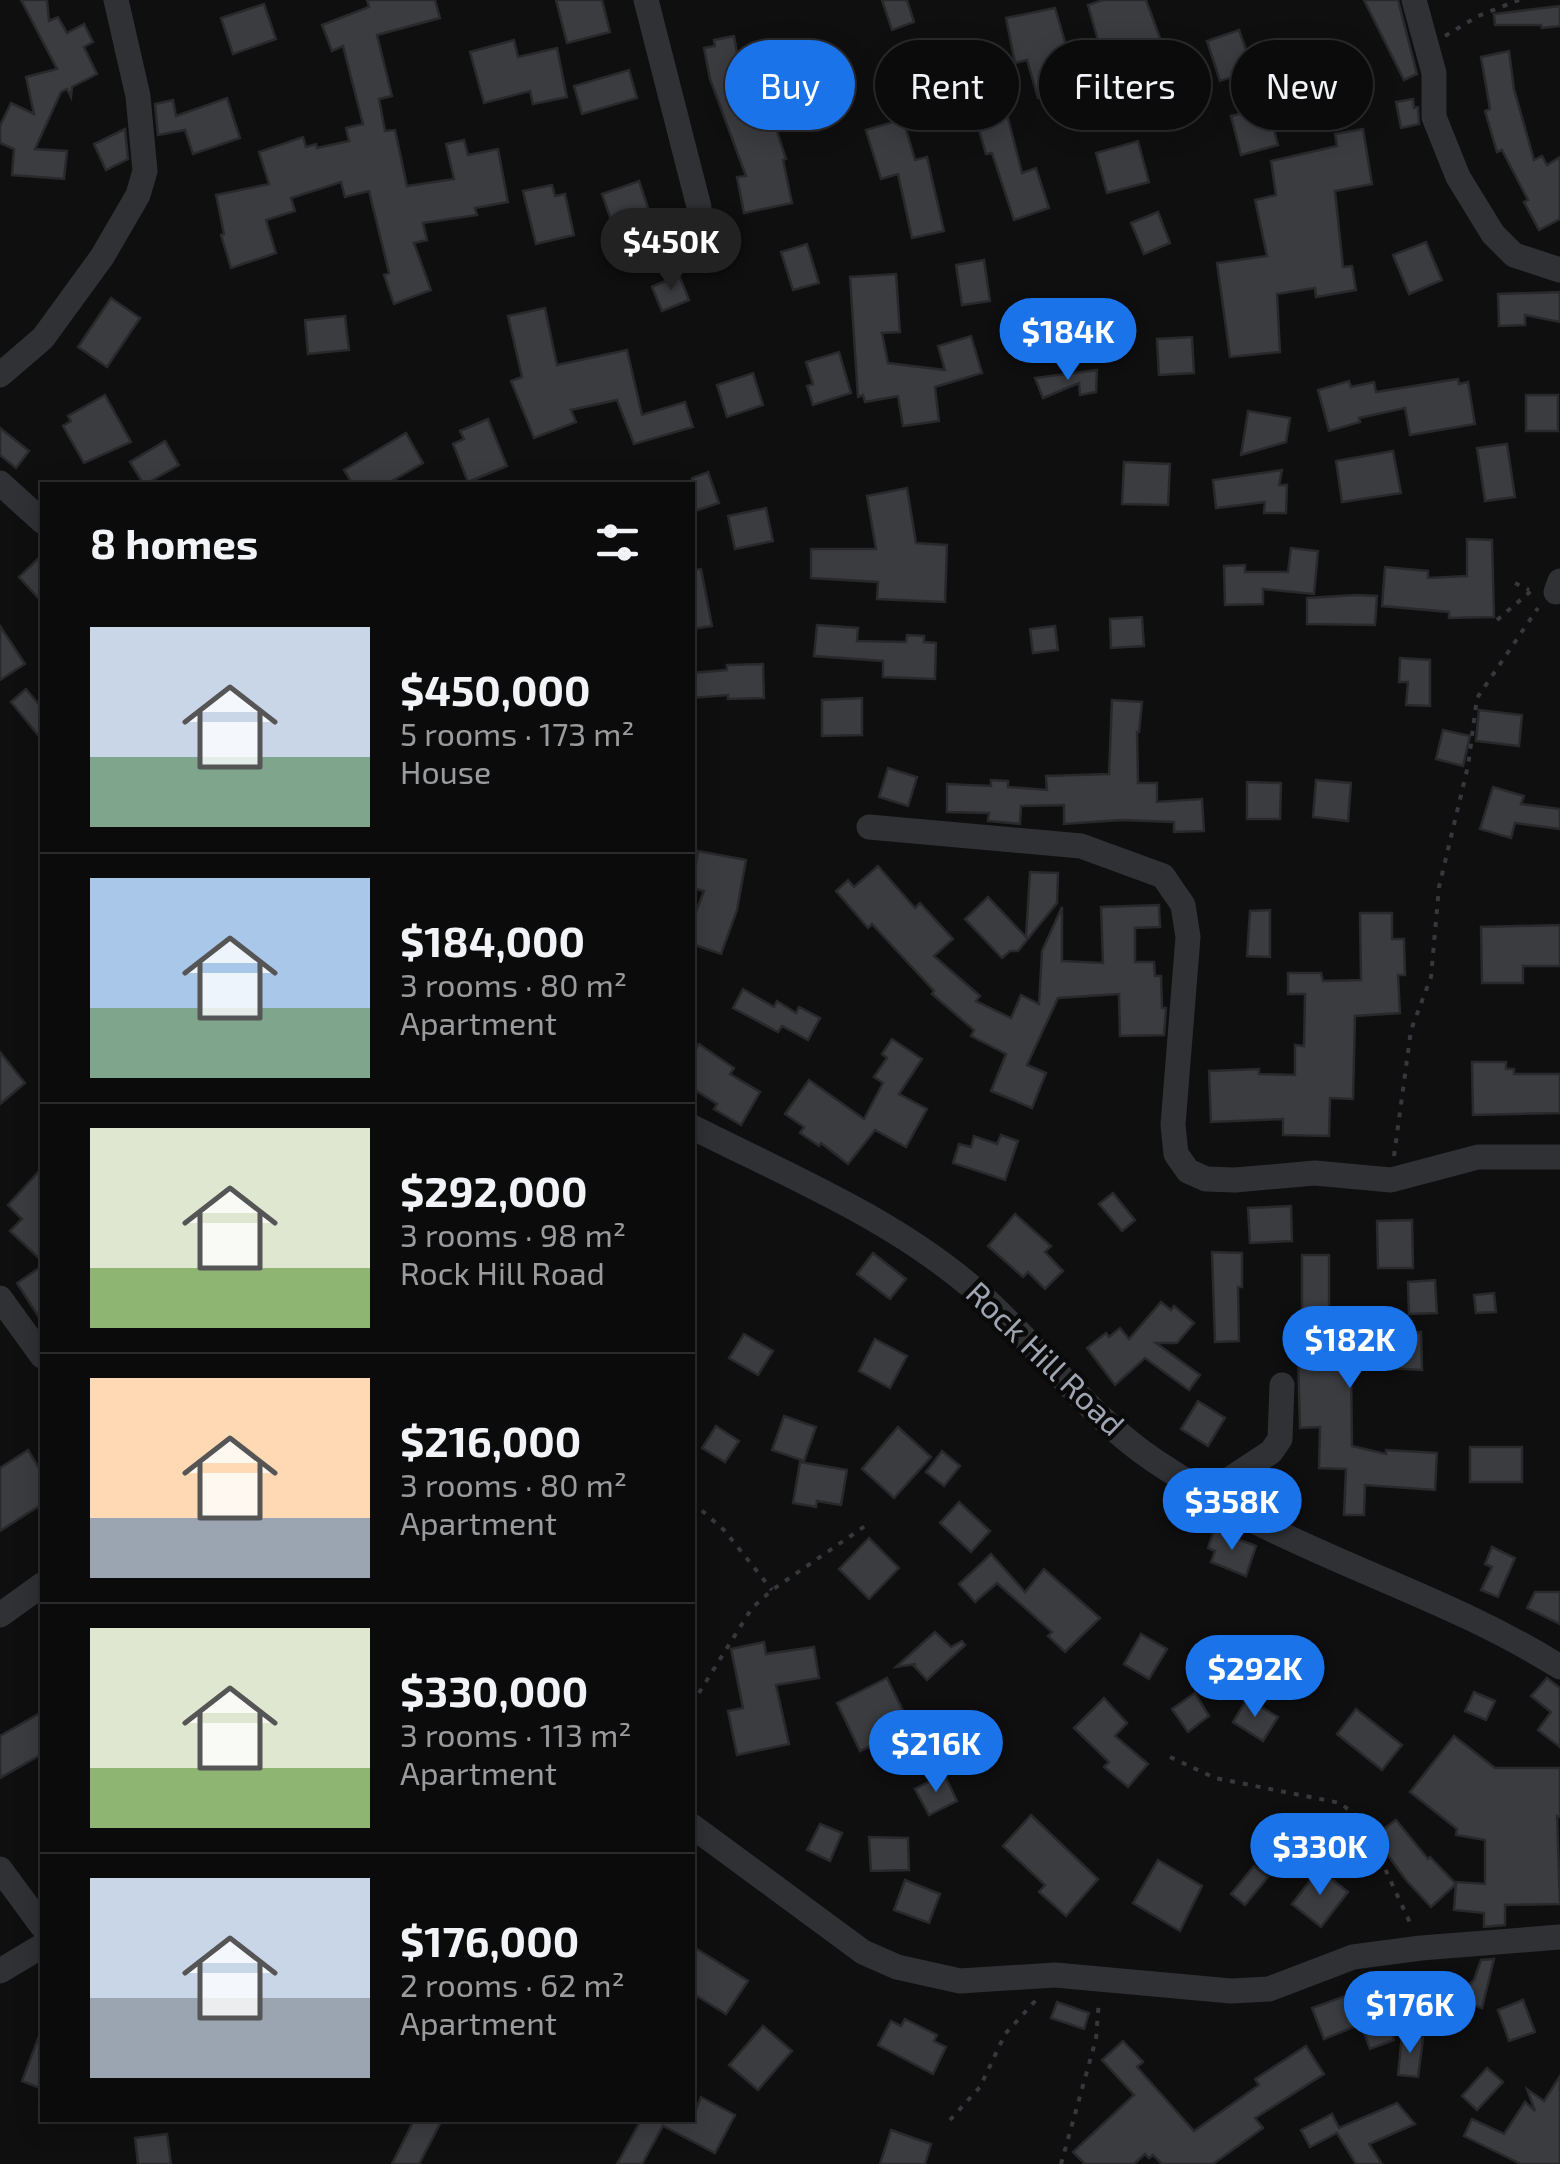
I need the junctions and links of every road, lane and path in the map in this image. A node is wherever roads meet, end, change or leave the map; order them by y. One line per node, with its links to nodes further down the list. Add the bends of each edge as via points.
1 (116, 0): 8 (street, via 138,96 145,171 138,195 44,338)
2 (646, 0): 6 (street)
3 (1414, 0): 5 (street)
4 (1519, 0): 5 (path)
5 (1428, 46): 7 (street, via 1434,117 1458,177 1493,234 1514,254)
6 (699, 207)
7 (1560, 270)
8 (0, 375)
9 (0, 483): 10 (street)
10 (40, 519)
11 (1549, 588): 12 (path); 16 (path, via 1473,712 1468,766 1440,886 1431,978 1410,1030)
12 (1497, 620)
13 (868, 827): 16 (street, via 1081,846 1163,876 1183,906 1188,937 1173,1126 1176,1154 1188,1171 1206,1179 1316,1174)
14 (695, 1128): 20 (street, Rock Hill Road, via 816,1187 934,1257 1150,1458)
15 (1560, 1157): 16 (street, via 1478,1157)
16 (1391, 1180)
17 (0, 1298): 18 (street)
18 (40, 1353)
19 (1282, 1385): 20 (street, via 1280,1439 1271,1452)
20 (1206, 1494): 26 (street, Rock Hill Road, via 1512,1636)
21 (695, 1505): 24 (path)
22 (868, 1524): 24 (path)
23 (40, 1585): 25 (street)
24 (772, 1590): 27 (path, via 752,1608)
25 (0, 1615)
26 (1560, 1667)
27 (695, 1699)
28 (1170, 1756): 34 (path, via 1215,1778 1340,1803 1362,1821)
29 (695, 1828): 36 (street, via 863,1952 897,1967 960,1981)
30 (0, 1868): 31 (street)
31 (40, 1923)
32 (1560, 1938): 34 (street)
33 (40, 1947): 35 (street)
34 (1421, 1948): 37 (street, via 1353,1957 1268,1989)
35 (0, 1972)
36 (1054, 1974): 37 (street); 38 (path, via 1006,2034 980,2087)
37 (1100, 1980): 39 (path, via 1096,2038)
38 (950, 2120)
39 (1061, 2164)

